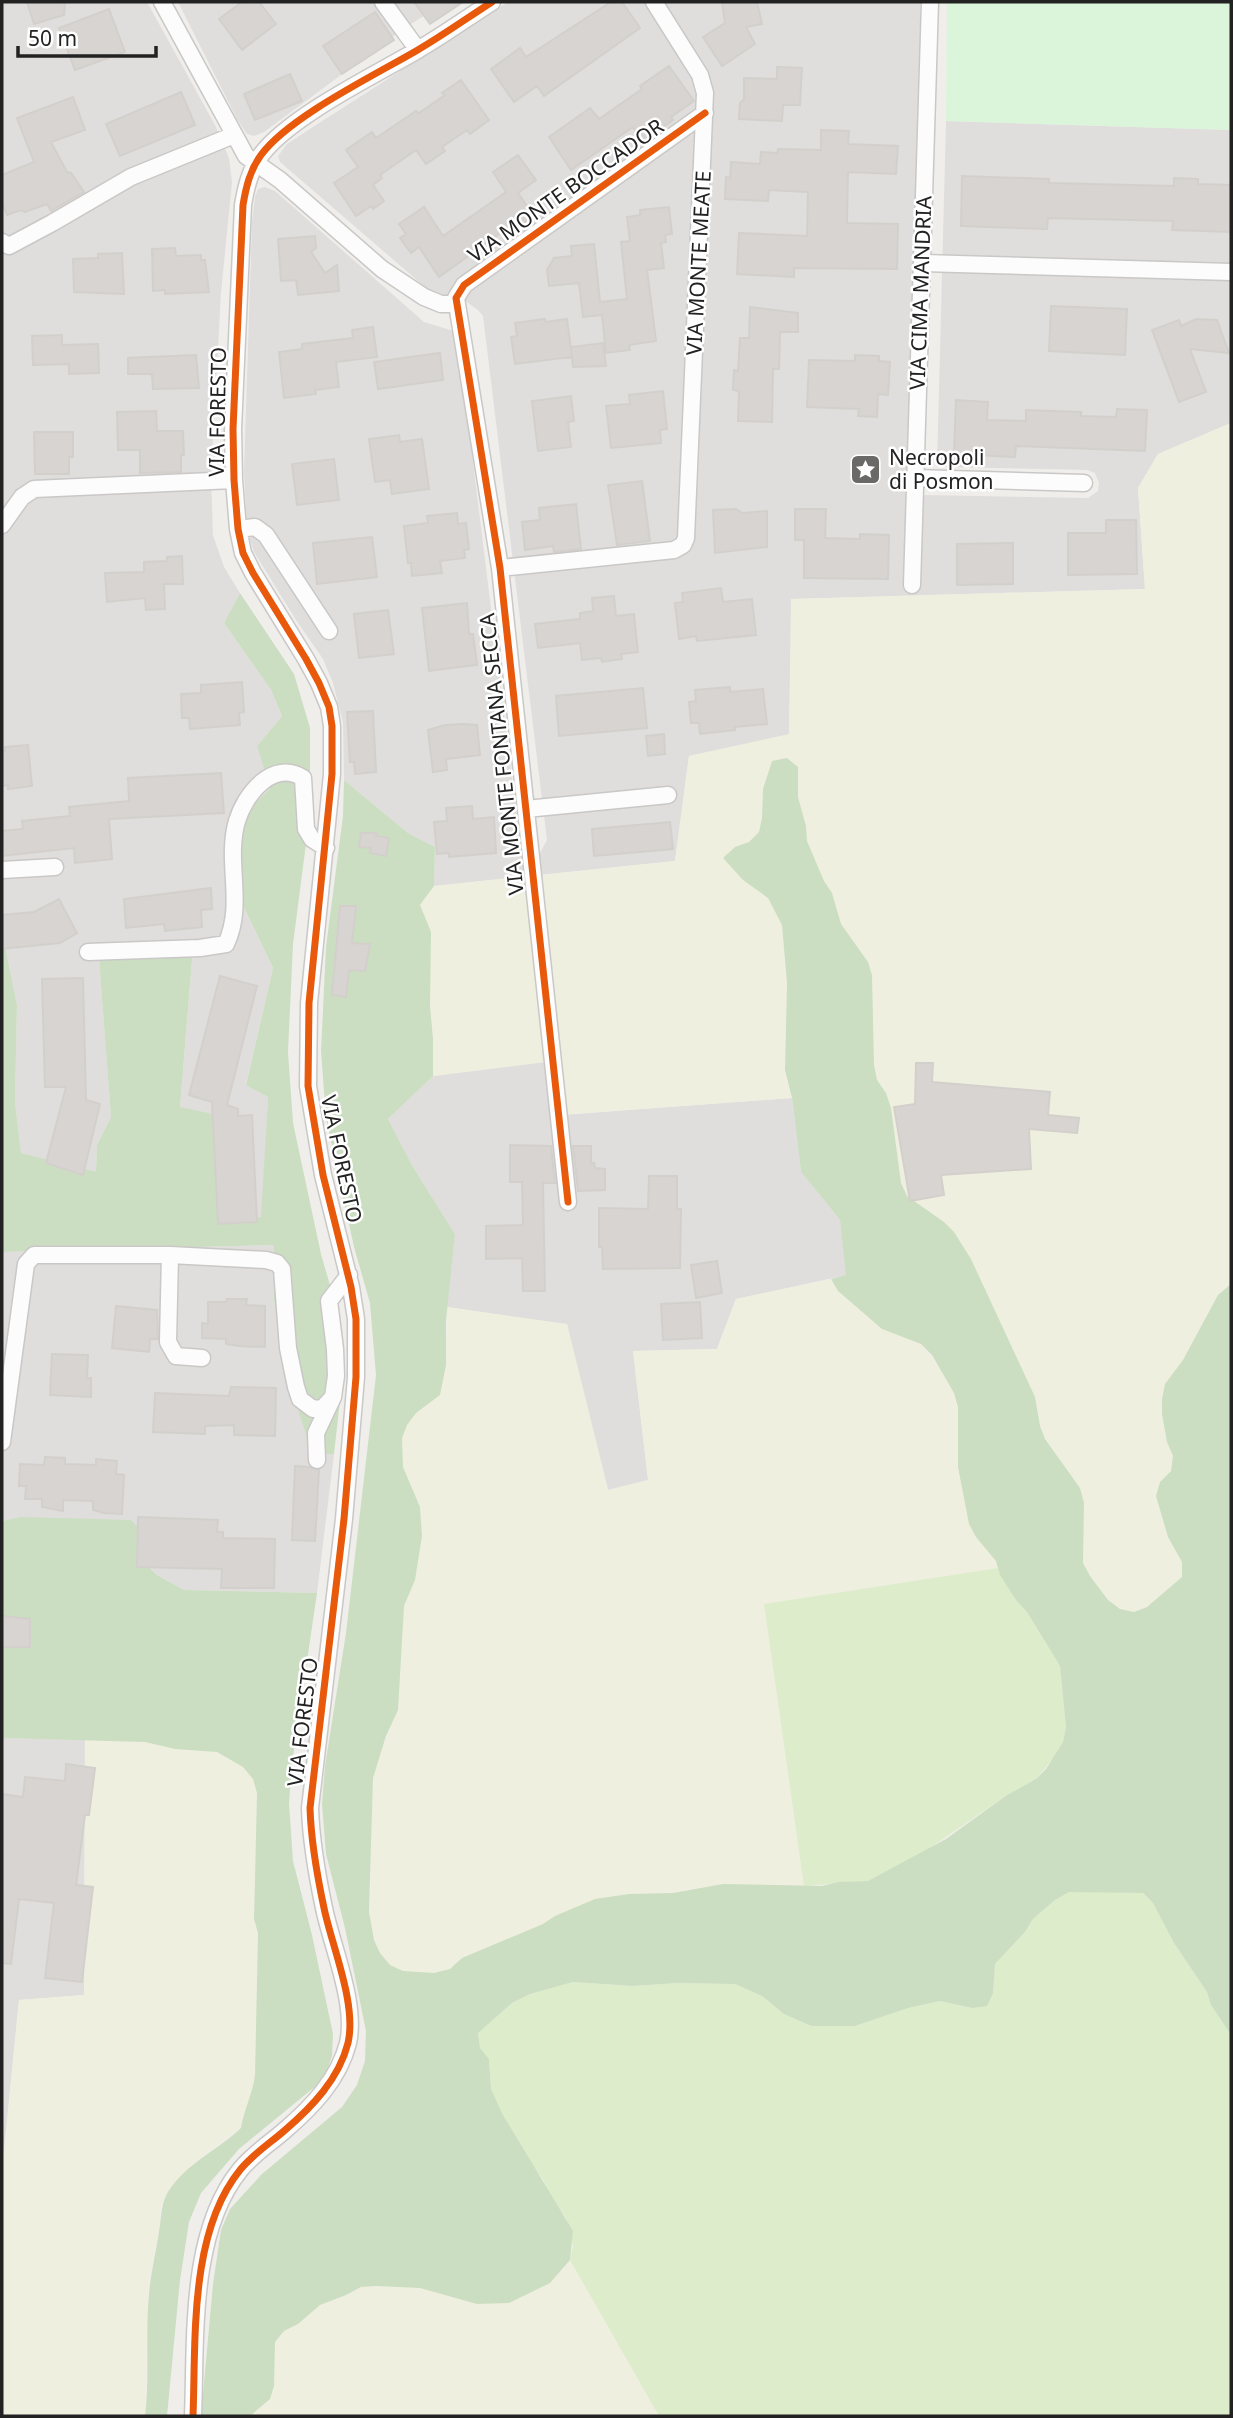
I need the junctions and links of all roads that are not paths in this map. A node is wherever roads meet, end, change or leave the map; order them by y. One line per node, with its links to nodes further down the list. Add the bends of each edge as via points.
1 (162, 2): 8 (street)
2 (383, 2): 6 (street)
3 (492, 2): 6 (street, VIA FORESTO)
4 (654, 2): 7 (street, VIA MONTE MEATE, via 700,75)
5 (930, 2): 11 (street, VIA CIMA MANDRIA)
6 (418, 50): 9 (street, VIA FORESTO, via 302,120 273,142)
7 (705, 113): 13 (street, VIA MONTE BOCCADOR, via 464,285); 19 (street, VIA MONTE MEATE, via 683,545 674,550)
8 (234, 135): 9 (street, via 245,154); 10 (street, via 131,177 9,246)
9 (257, 162): 13 (street, via 382,269 424,297); 15 (street, VIA FORESTO, via 243,212)
10 (2, 242)
11 (923, 263): 12 (street); 14 (street, VIA CIMA MANDRIA)
12 (1231, 272)
13 (455, 304): 19 (street, VIA MONTE FONTANA SECCA)
14 (915, 478): 16 (street); 20 (street, VIA CIMA MANDRIA)
15 (234, 480): 17 (street, via 34,489 22,497); 18 (street, VIA FORESTO)
16 (1084, 483)
17 (2, 525)
18 (238, 529): 21 (street, via 255,527 266,535); 24 (street, VIA FORESTO, via 253,573 306,659 329,707 332,774)
19 (500, 568): 23 (street, VIA MONTE FONTANA SECCA)
20 (912, 585)
21 (329, 631)
22 (668, 795): 23 (street, VIA MONTE FONTANA SECCA)
23 (526, 809): 28 (street, VIA MONTE FONTANA SECCA)
24 (326, 848): 27 (street, via 306,829 303,778 294,773 269,775 252,792 237,821 234,927 226,944); 30 (street, VIA FORESTO, via 309,1003 308,1086 323,1175)
25 (55, 867): 26 (street)
26 (2, 870)
27 (88, 952)
28 (568, 1202)
29 (170, 1255): 31 (street, via 168,1342 176,1356); 32 (street, via 277,1263 282,1269 288,1348 300,1399 313,1409 323,1408); 33 (street, via 34,1255 26,1264)
30 (349, 1275): 32 (street, via 329,1301 335,1349); 35 (street, VIA FORESTO, via 356,1340 353,1429 310,1808 324,1910 351,2019 348,2041 341,2066 327,2088 240,2170 210,2225 198,2305)
31 (202, 1357)
32 (333, 1397): 34 (street, via 316,1433)
33 (2, 1442)
34 (317, 1460)
35 (193, 2416)

